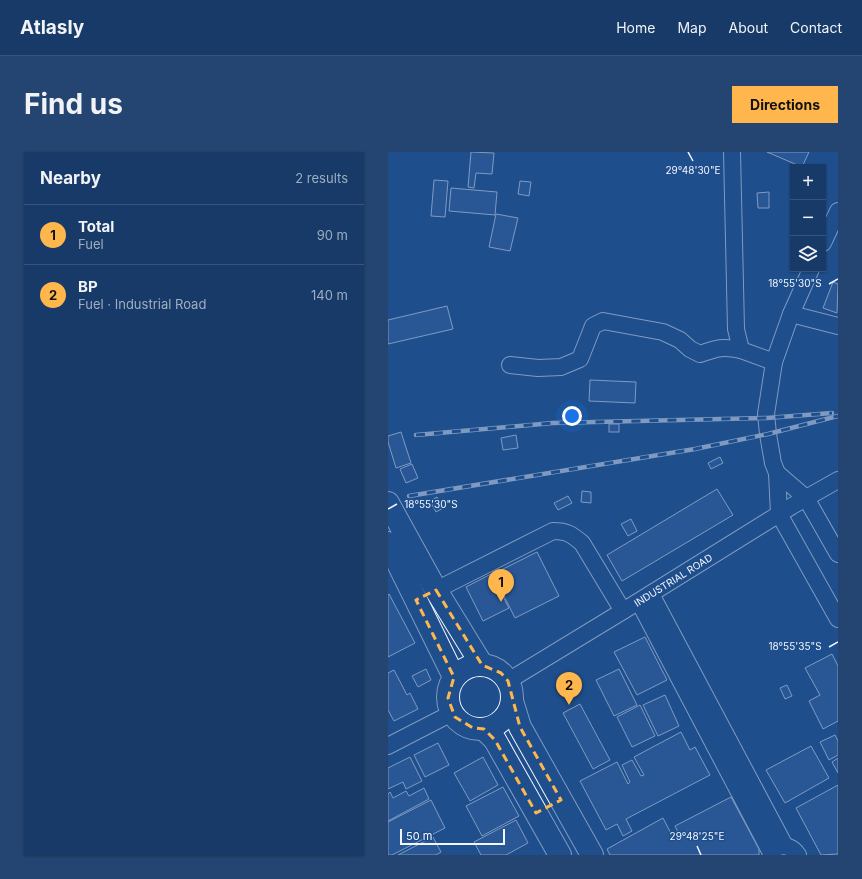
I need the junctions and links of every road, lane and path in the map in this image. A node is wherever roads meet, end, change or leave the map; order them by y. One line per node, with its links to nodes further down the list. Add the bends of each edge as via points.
1 (732, 152): 7 (street, via 736,330)
2 (838, 211): 3 (street)
3 (826, 237)
4 (810, 272): 5 (street)
5 (791, 314): 6 (street); 8 (street)
6 (838, 326)
7 (741, 350): 8 (street); 9 (street, via 719,347 700,354 663,332 603,321 593,326 580,359 561,367)
8 (774, 362): 10 (street, via 766,414 773,463)
9 (510, 365)
10 (777, 473): 12 (street); 14 (street)
11 (838, 480): 12 (street, INDUSTRIAL ROAD)
12 (806, 498): 14 (street, INDUSTRIAL ROAD); 16 (street)
13 (388, 503): 17 (highway)
14 (779, 514): 18 (street, INDUSTRIAL ROAD); 21 (street)
15 (388, 543): 19 (highway)
16 (838, 554)
17 (436, 590): 19 (highway); 20 (street, via 553,531 563,531 572,534 582,543); 22 (highway)
18 (645, 598): 20 (street, INDUSTRIAL ROAD); 30 (street); 31 (street)
19 (416, 600): 23 (highway)
20 (623, 612): 24 (street, INDUSTRIAL ROAD)
21 (838, 619)
22 (482, 665): 23 (highway, via 462,670); 24 (highway, via 492,667 501,673)
23 (454, 677): 25 (highway, via 449,687 448,698)
24 (510, 691): 26 (highway, via 509,711 503,719); 28 (highway, via 520,727)
25 (452, 713): 26 (highway, via 463,724); 27 (street)
26 (484, 729): 29 (highway, via 495,740)
27 (388, 746)
28 (561, 800): 29 (highway); 33 (highway)
29 (536, 813): 32 (highway)
30 (785, 846): 31 (street, via 775,849); 34 (street, via 795,850)
31 (770, 854)
32 (560, 855)
33 (592, 855)
34 (798, 855)

